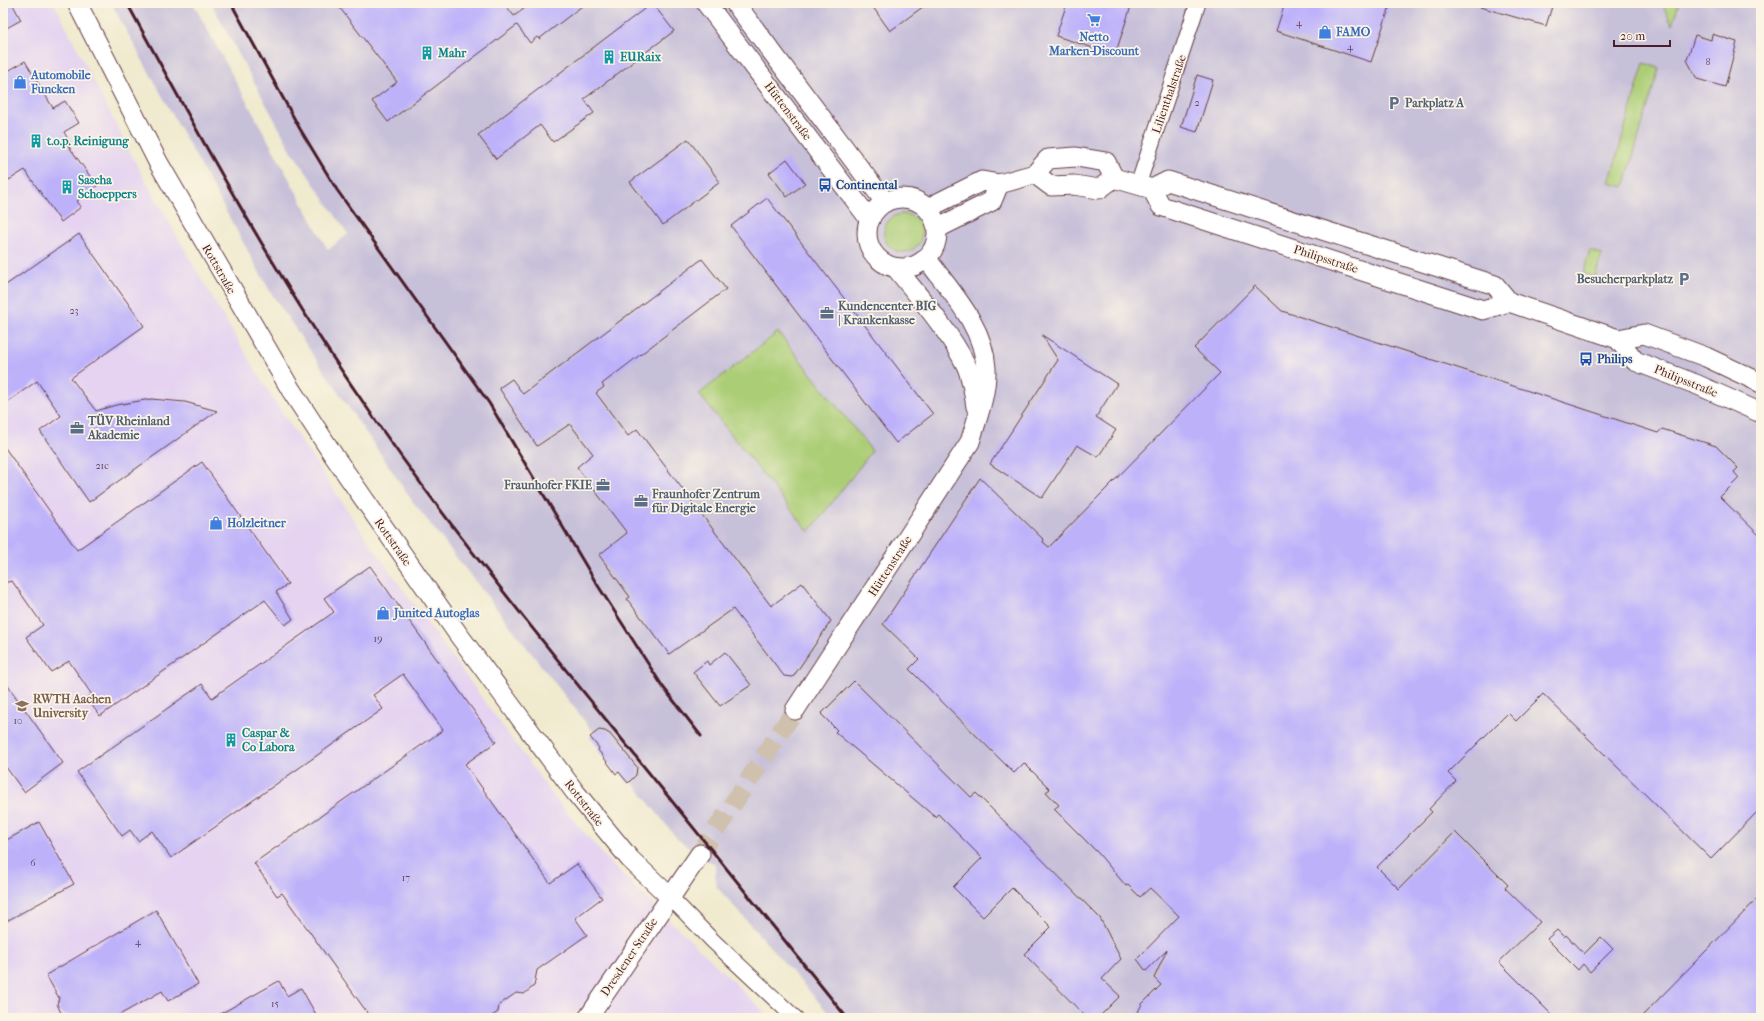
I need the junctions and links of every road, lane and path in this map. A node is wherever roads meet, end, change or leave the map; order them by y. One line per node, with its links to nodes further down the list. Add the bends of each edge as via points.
1 (77, 3): 22 (street, Rottstraße, via 158,162 287,384 334,456 454,628 575,792 630,859)
2 (706, 3): 11 (street, Hüttenstraße)
3 (735, 3): 9 (street, Hüttenstraße)
4 (1198, 3): 8 (street, Lilienthalstraße)
5 (1035, 174): 6 (street, via 1051,186 1074,185 1099,189); 6 (street, via 1048,160 1076,157 1106,162); 7 (street)
6 (1114, 178): 8 (street)
7 (999, 184): 10 (street, via 982,181); 12 (street, via 992,200)
8 (1145, 187): 15 (street, via 1168,181 1495,285); 15 (street, Philipsstraße, via 1161,206 1483,310)
9 (886, 202): 10 (street, via 896,198 908,198 919,201); 11 (street, via 879,206)
10 (928, 208): 12 (street)
11 (870, 220): 14 (street, via 867,237 870,246 885,264)
12 (938, 228): 13 (street, via 934,250)
13 (927, 259): 14 (street, via 918,265); 19 (street, Hüttenstraße, via 959,303 982,345 986,368 984,394)
14 (896, 268): 19 (street, Hüttenstraße, via 954,344 966,366 974,388)
15 (1509, 302): 16 (street)
16 (1618, 339): 17 (street, via 1644,334 1706,357); 18 (street, Philipsstraße, via 1635,361)
17 (1761, 383)
18 (1761, 413)
19 (977, 419): 20 (street, Hüttenstraße, via 970,442)
20 (796, 710)
21 (700, 854): 22 (street)
22 (670, 897): 23 (street, Dresdener Straße); 24 (street, Rottstraße)
23 (588, 1018)
24 (795, 1018)

